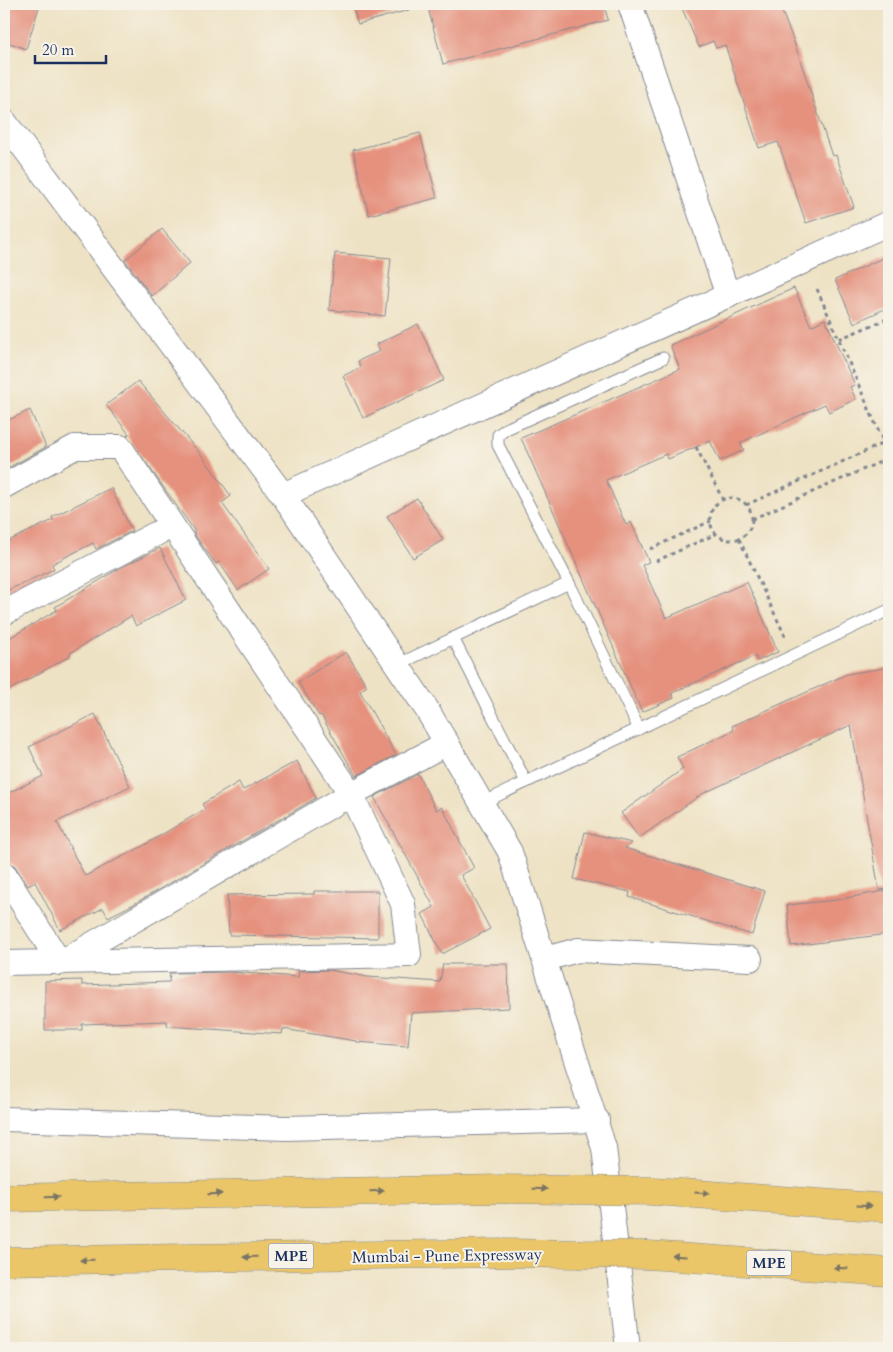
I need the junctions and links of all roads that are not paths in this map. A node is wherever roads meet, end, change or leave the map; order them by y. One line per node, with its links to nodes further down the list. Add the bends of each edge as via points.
1 (630, 4): 4 (street)
2 (4, 120): 7 (street)
3 (889, 223): 4 (street)
4 (728, 296): 7 (street)
5 (663, 358): 9 (lane, via 498,435 498,444)
6 (4, 486): 8 (street, via 75,447 120,447)
7 (283, 495): 13 (street)
8 (171, 526): 11 (street); 17 (street)
9 (569, 583): 12 (lane); 14 (lane)
10 (889, 610): 14 (lane)
11 (4, 613)
12 (453, 638): 13 (lane); 16 (lane)
13 (397, 665): 15 (street)
14 (639, 729): 16 (lane)
15 (447, 744): 17 (street); 18 (street)
16 (526, 782): 18 (lane)
17 (351, 794): 23 (street); 23 (street, via 403,904 409,955)
18 (482, 803): 20 (street, via 510,852)
19 (4, 874): 23 (street)
20 (545, 959): 21 (street, via 578,950); 25 (street)
21 (750, 959)
22 (4, 963): 23 (street)
23 (60, 963)
24 (4, 1119): 25 (street, via 286,1128)
25 (597, 1120): 30 (street, via 604,1148)
26 (4, 1198): 27 (highway, one-way to 27, bridge, via 503,1189 654,1191)
27 (889, 1208)
28 (4, 1261): 29 (highway, Mumbai - Pune Expressway / MPE, one-way to 28, bridge, via 648,1255 502,1253)
29 (889, 1272)
30 (628, 1348)

